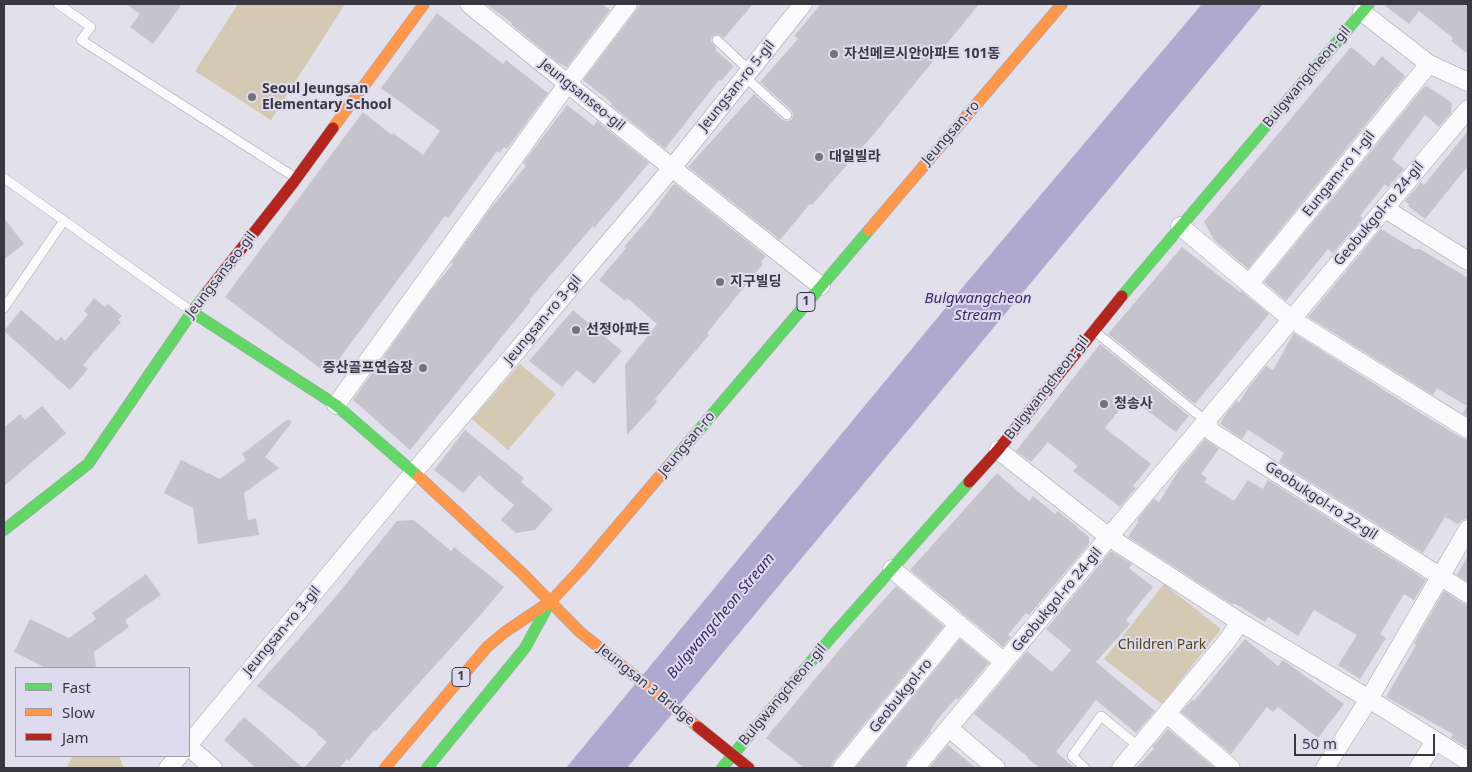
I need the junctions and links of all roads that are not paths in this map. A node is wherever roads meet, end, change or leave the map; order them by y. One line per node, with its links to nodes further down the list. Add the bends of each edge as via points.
1 (58, 4): 17 (lane, via 91,27 81,40)
2 (424, 4): 17 (street, Jeungsanseo-gil)
3 (469, 4): 12 (street, Jeungsanseo-gil)
4 (628, 4): 12 (street)
5 (803, 4): 10 (street, Jeungsan-ro 5-gil)
6 (1061, 4): 23 (street, Jeungsan-ro / 1)
7 (1366, 8): 9 (street); 20 (street, Bulgwangcheon-gil)
8 (717, 40): 10 (lane)
9 (1429, 64): 11 (street); 22 (street, Eungam-ro 1-gil)
10 (747, 74): 14 (lane); 15 (street, Jeungsan-ro 5-gil)
11 (1468, 82)
12 (568, 84): 15 (street, Jeungsanseo-gil); 28 (street)
13 (1468, 109): 18 (street, Geobukgol-ro 24-gil)
14 (787, 115)
15 (672, 168): 23 (street); 32 (street, Jeungsan-ro 3-gil)
16 (4, 178): 19 (lane)
17 (296, 178): 25 (street, Jeungsanseo-gil)
18 (1384, 208): 21 (street); 26 (street, Geobukgol-ro 24-gil)
19 (63, 222): 24 (lane); 25 (lane)
20 (1180, 226): 22 (street); 27 (street, Bulgwangcheon-gil)
21 (1468, 262)
22 (1249, 284): 26 (street)
23 (820, 286): 39 (street, Jeungsan-ro / 1)
24 (4, 308)
25 (192, 312): 28 (street); 34 (street, Jeungsanseo-gil, via 88,464)
26 (1291, 319): 29 (street, Geobukgol-ro 24-gil); 30 (street)
27 (1093, 330): 29 (lane); 31 (street, Bulgwangcheon-gil)
28 (336, 405): 32 (street)
29 (1206, 421): 35 (street, Geobukgol-ro 24-gil); 37 (street, Geobukgol-ro 22-gil, via 1212,432)
30 (1468, 429)
31 (998, 450): 35 (street, Geobukgol-ro 24-gil); 36 (street, Bulgwangcheon-gil)
32 (414, 472): 39 (street); 47 (street, Jeungsan-ro 3-gil)
33 (1468, 529): 37 (street)
34 (4, 530)
35 (1109, 538): 40 (street); 42 (street, Geobukgol-ro 24-gil)
36 (892, 569): 41 (street, Geobukgol-ro 24-gil); 50 (street, Bulgwangcheon-gil)
37 (1440, 577): 38 (street, Geobukgol-ro 22-gil); 43 (street)
38 (1468, 594)
39 (551, 601): 50 (street, Jeungsan 3 Bridge, via 580,632); 55 (street, Jeungsan-ro / 1, via 487,647); 56 (street, Jeungsan-ro / 1, via 524,648)
40 (1240, 622): 43 (street); 44 (street)
41 (959, 624): 42 (street, Geobukgol-ro 24-gil); 59 (street, Geobukgol-ro)
42 (1004, 662): 45 (street, Geobukgol-ro 24-gil)
43 (1369, 698): 46 (street); 65 (street)
44 (1166, 714): 49 (street); 64 (street)
45 (949, 728): 60 (street, Geobukgol-ro 24-gil); 61 (street)
46 (1436, 741): 52 (street); 66 (street)
47 (190, 745)
48 (190, 747): 54 (street)
49 (1138, 747): 62 (lane, via 1101,716 1072,756); 63 (street)
50 (734, 755): 57 (street, Bulgwangcheon-gil); 58 (street)
51 (178, 757): 53 (street)
52 (1468, 761)
53 (168, 768)
54 (213, 768)
55 (385, 768)
56 (426, 768)
57 (722, 768)
58 (749, 768)
59 (842, 768)
60 (915, 768)
61 (996, 768)
62 (1085, 768)
63 (1121, 768)
64 (1231, 768)
65 (1325, 768)
66 (1418, 768)

